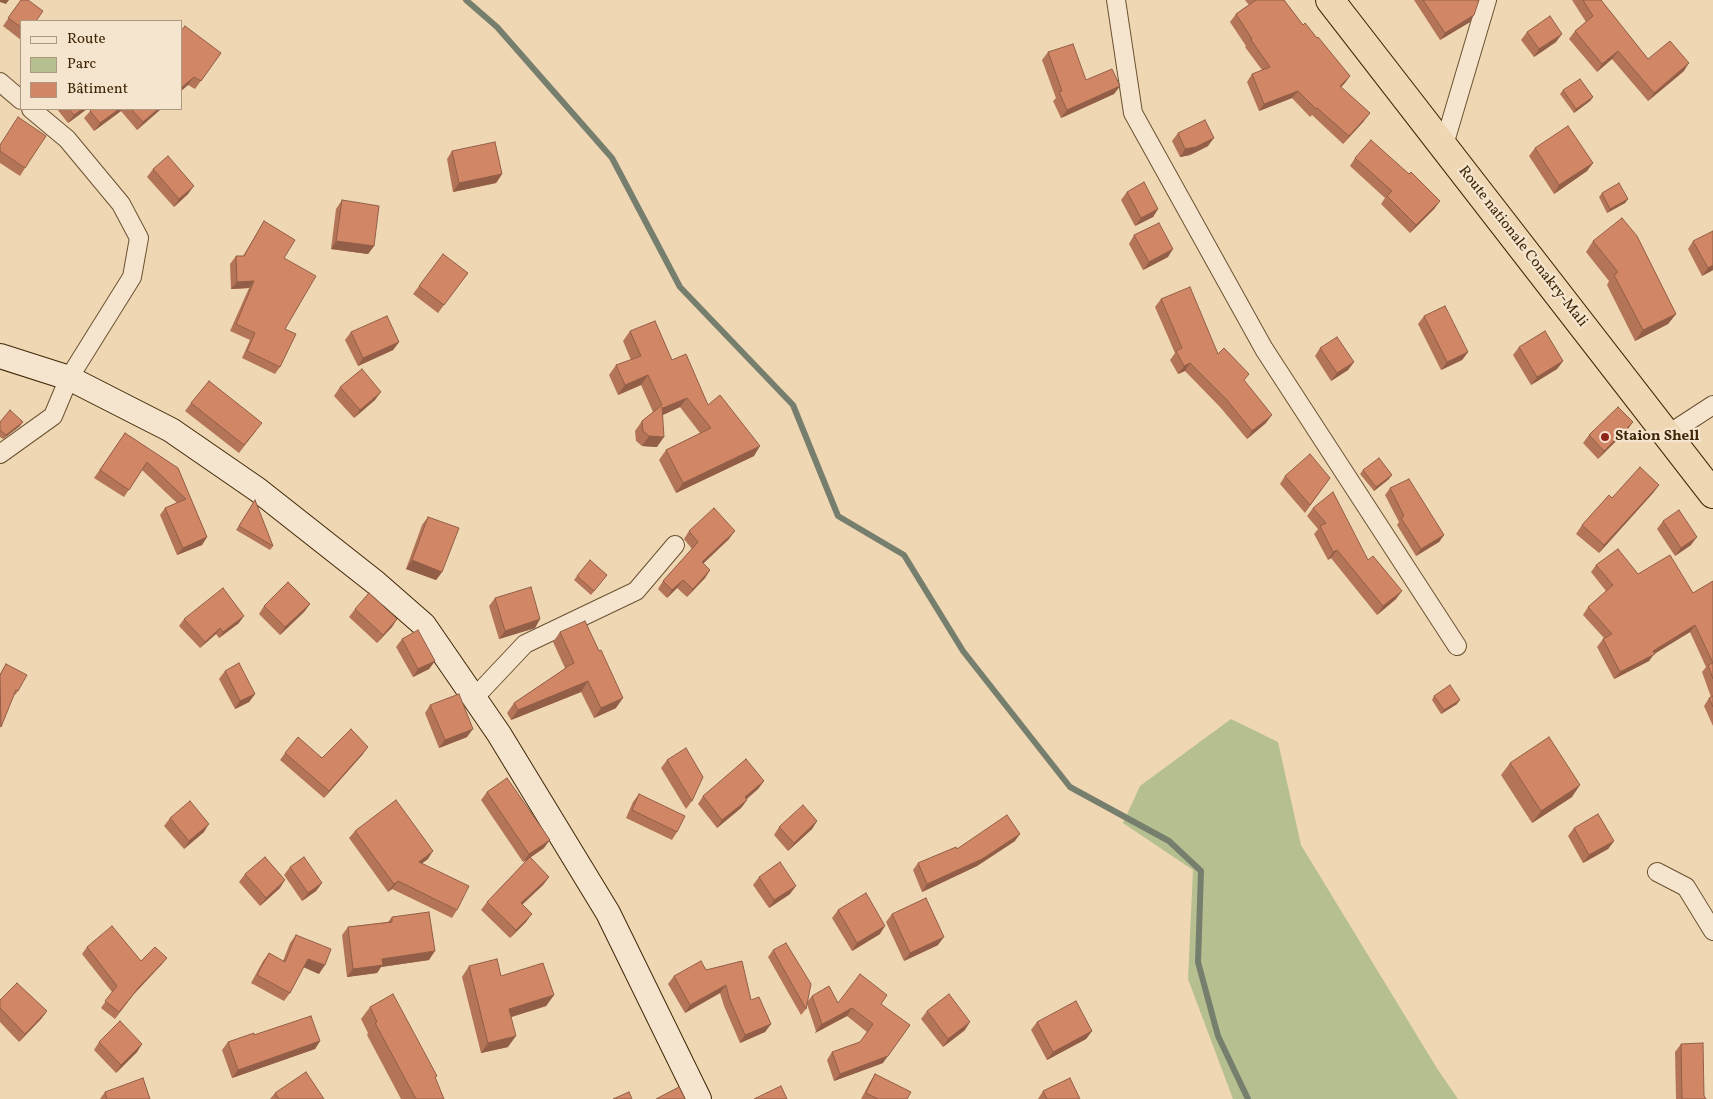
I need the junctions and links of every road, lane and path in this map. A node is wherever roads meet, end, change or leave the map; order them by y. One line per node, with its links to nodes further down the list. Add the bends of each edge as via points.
1 (1116, 0): 15 (street, via 1133,113 1264,350)
2 (1330, 0): 7 (highway, Route nationale Conakry-Mali)
3 (1487, 0): 7 (street)
4 (0, 82): 5 (street)
5 (20, 99)
6 (32, 110): 9 (street, via 73,146 121,204 139,238 132,277)
7 (1444, 145): 11 (highway, Route nationale Conakry-Mali)
8 (0, 356): 9 (street)
9 (69, 378): 12 (street, via 53,416); 16 (street, via 171,430 258,490 424,625)
10 (1713, 404): 11 (street)
11 (1667, 435): 13 (highway, Route nationale Conakry-Mali)
12 (0, 454)
13 (1713, 494)
14 (675, 545): 16 (street, via 636,591 524,644)
15 (1457, 646)
16 (474, 698): 19 (street, via 608,912)
17 (1657, 872): 18 (street, via 1686,887)
18 (1713, 931)
19 (699, 1099)

